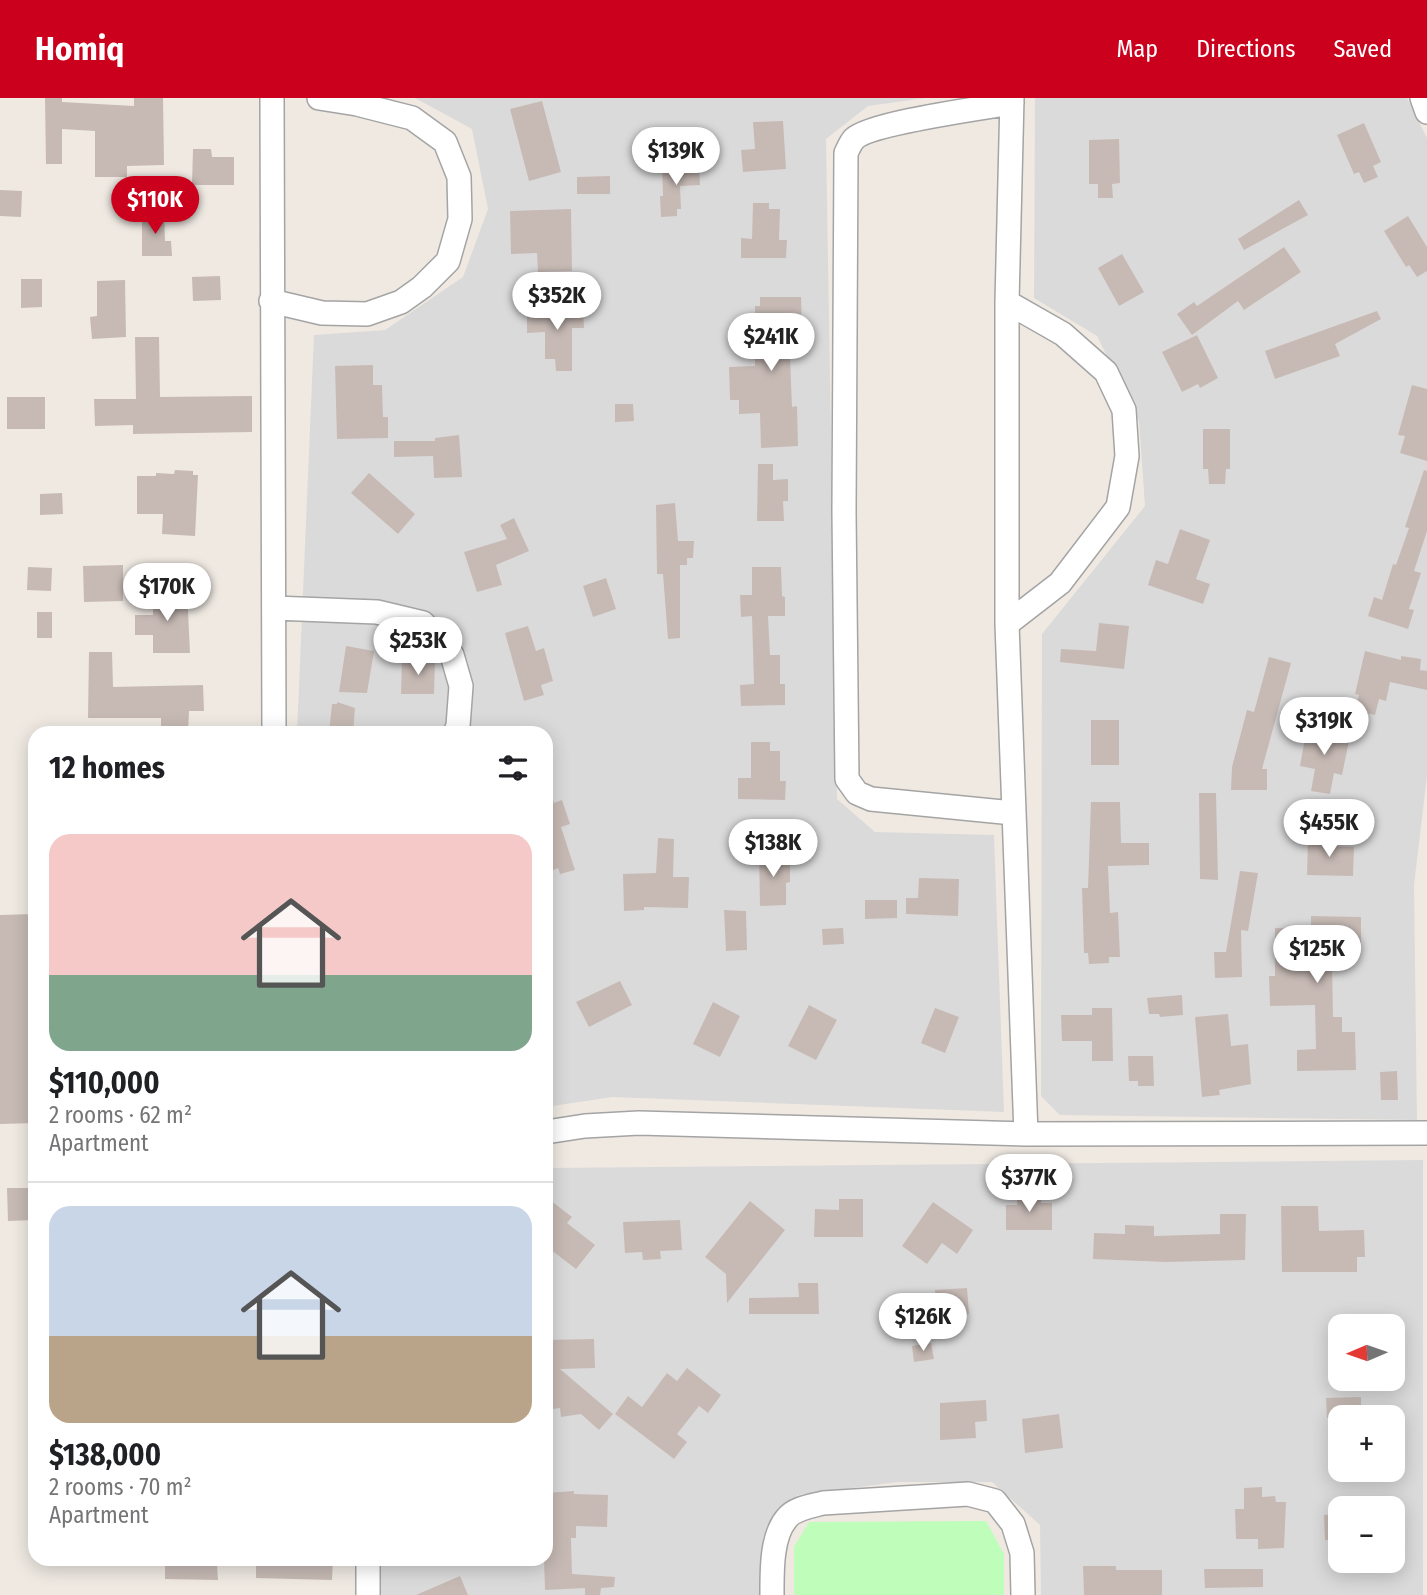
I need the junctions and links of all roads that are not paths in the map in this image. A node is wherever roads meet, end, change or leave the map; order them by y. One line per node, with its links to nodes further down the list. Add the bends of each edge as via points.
1 (272, 98): 6 (street)
2 (319, 98): 6 (street, via 412,118 445,142 459,177 460,219 447,261 401,302 367,314 322,313)
3 (1422, 98): 5 (street)
4 (1012, 101): 7 (street); 12 (street, via 872,130 855,138 846,153 844,512 848,779 857,793 872,799)
5 (1427, 112)
6 (271, 301): 8 (street)
7 (1007, 302): 9 (street); 9 (street, via 1063,334 1106,372 1124,410 1127,456 1118,507 1060,583)
8 (274, 608): 10 (street); 11 (street, via 377,612 423,623 452,654 461,686)
9 (1007, 624): 12 (street)
10 (274, 726)
11 (458, 726)
12 (1013, 813): 15 (street)
13 (553, 1131): 15 (street, via 639,1123)
14 (1427, 1133): 15 (street)
15 (1026, 1134)
16 (368, 1566): 17 (street)
17 (368, 1595)
18 (772, 1595): 19 (street, via 778,1535 788,1517 800,1509 823,1503 968,1494 995,1501 1013,1524 1022,1553)
19 (1023, 1595)

